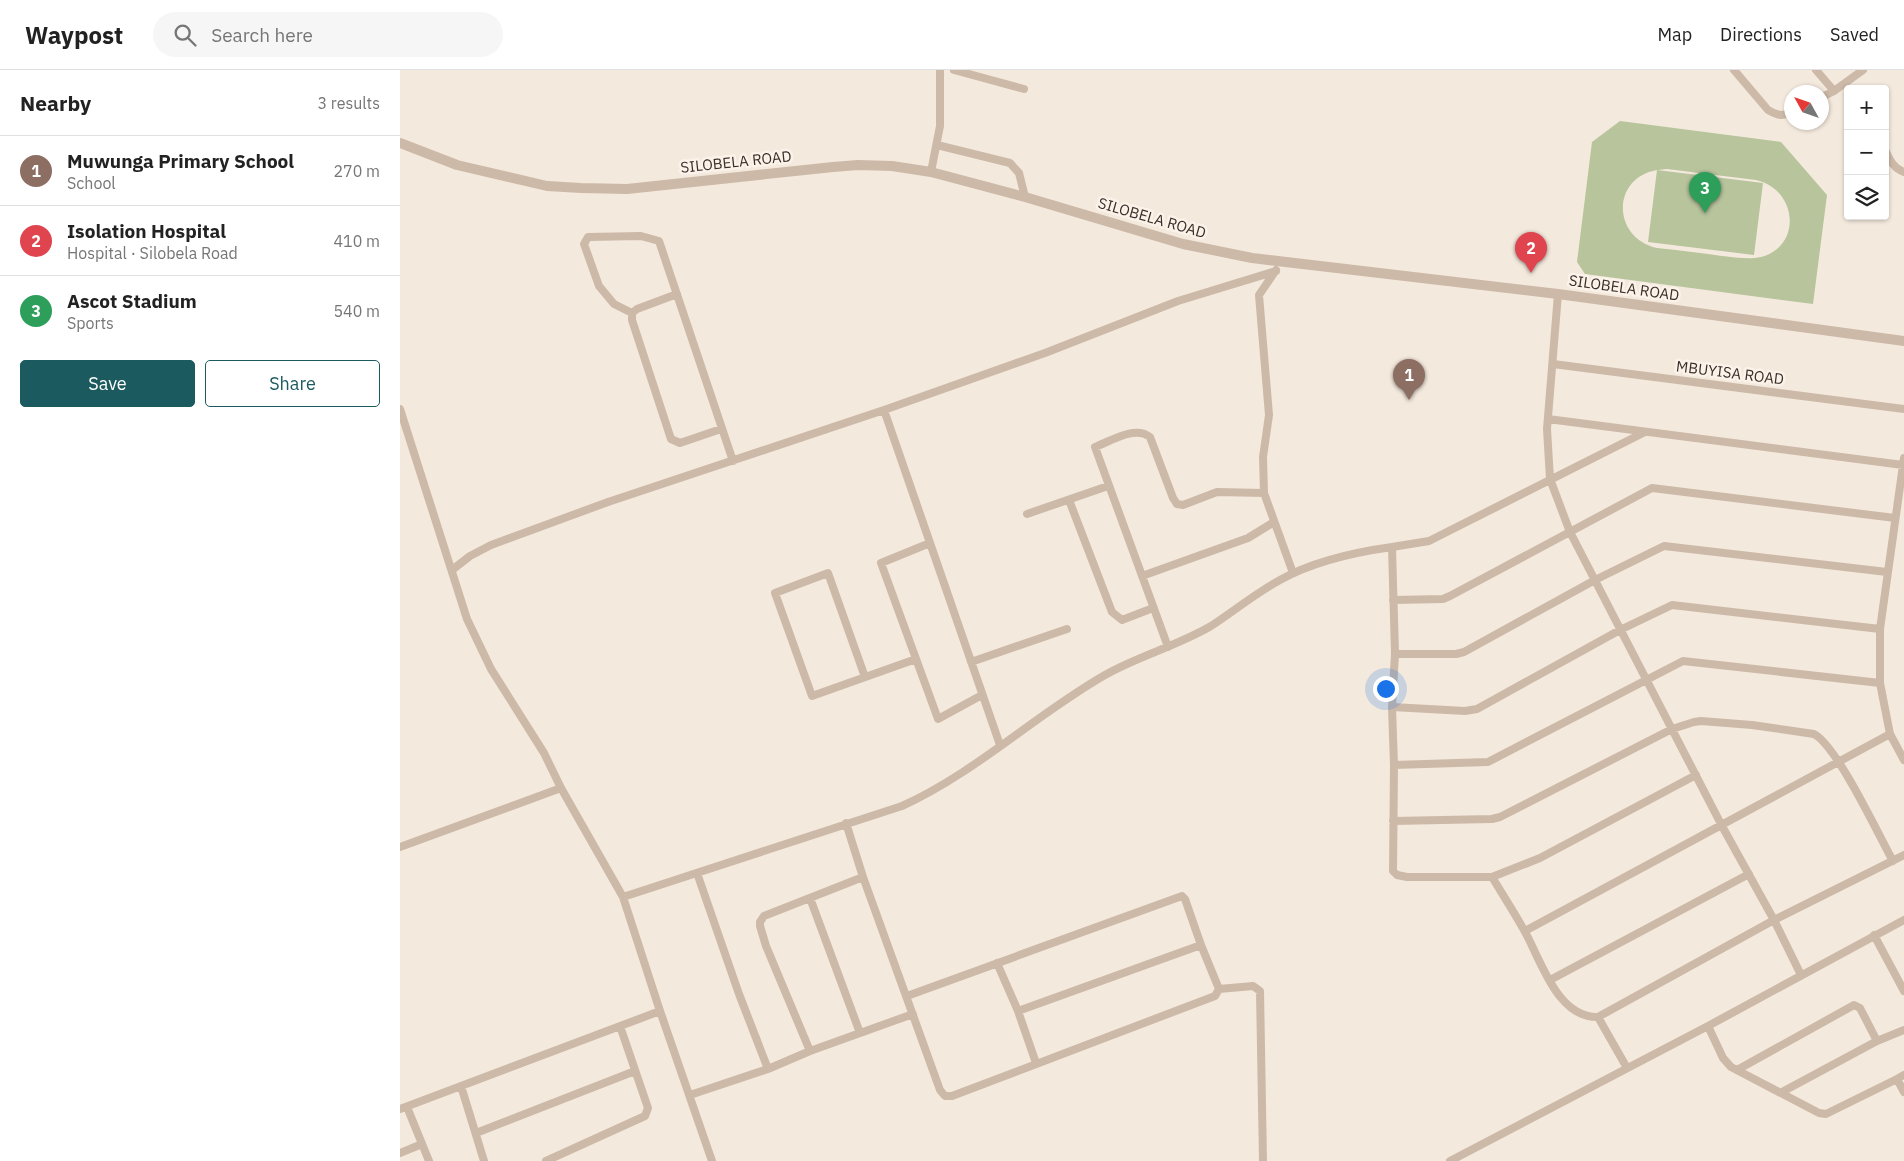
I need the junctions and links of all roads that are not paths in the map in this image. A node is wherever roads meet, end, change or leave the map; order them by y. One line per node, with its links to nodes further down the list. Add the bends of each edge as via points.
1 (940, 70): 13 (street)
2 (954, 70): 8 (street)
3 (1734, 70): 11 (street, via 1768,110)
4 (1816, 70): 9 (street)
5 (1863, 70): 6 (street)
6 (1848, 85)
7 (1844, 88): 9 (street)
8 (1024, 89)
9 (1834, 91): 10 (street)
10 (1829, 94)
11 (1784, 116)
12 (400, 143): 15 (street, SILOBELA ROAD, via 457,164 548,186 581,188 627,189 858,165)
13 (937, 145): 15 (street); 17 (street, via 1010,163 1019,173)
14 (1889, 159): 16 (street, via 1892,165)
15 (932, 172): 17 (street, SILOBELA ROAD)
16 (1904, 172)
17 (1025, 197): 18 (street, SILOBELA ROAD, via 1184,244)
18 (1279, 266): 20 (street, SILOBELA ROAD); 26 (street); 34 (street, via 1259,295 1270,415 1263,457)
19 (677, 294): 21 (street); 21 (street, via 658,241 642,236 588,237 584,244 599,286 614,304); 28 (street)
20 (1558, 294): 22 (street, SILOBELA ROAD); 23 (street)
21 (632, 313): 28 (street, via 671,439 680,443)
22 (1904, 341)
23 (1553, 364): 25 (street, MBUYISA ROAD); 27 (street)
24 (400, 409): 42 (street)
25 (1904, 409)
26 (884, 410): 30 (street); 40 (street)
27 (1548, 419): 29 (street); 32 (street)
28 (721, 428): 30 (street)
29 (1645, 432): 31 (street); 32 (street)
30 (733, 461): 42 (street, via 491,545)
31 (1904, 461): 37 (street)
32 (1550, 479): 39 (street); 41 (street, via 1429,541)
33 (1108, 486): 34 (street, via 1095,447 1135,432 1150,437 1177,504 1183,505 1217,492); 35 (street); 45 (street)
34 (1264, 493): 38 (street)
35 (1069, 500): 36 (street); 48 (street, via 1112,612 1122,620)
36 (1027, 514)
37 (1895, 518): 39 (street, via 1655,488); 43 (street)
38 (1274, 522): 44 (street); 45 (street, via 1248,538)
39 (1570, 532): 46 (street); 47 (street, via 1443,599)
40 (930, 543): 54 (street, via 881,563); 55 (street)
41 (1392, 547): 44 (street, via 1342,556); 47 (street)
42 (452, 570): 68 (street, via 467,619 491,669 544,753)
43 (1887, 572): 46 (street, via 1668,546); 50 (street)
44 (1293, 573): 52 (street, via 1209,627)
45 (1142, 576): 48 (street)
46 (1595, 580): 51 (street); 53 (street, via 1464,652)
47 (1393, 600): 53 (street)
48 (1154, 608): 52 (street)
49 (1067, 629): 55 (street)
50 (1880, 629): 51 (street, via 1672,605); 58 (street)
51 (1620, 630): 57 (street); 60 (street, via 1477,709)
52 (1168, 647): 63 (street, via 1105,675)
53 (1395, 654): 60 (street)
54 (916, 659): 56 (street); 59 (street, via 938,718)
55 (971, 662): 59 (street)
56 (865, 677): 56 (street, via 812,696 775,593 828,574)
57 (1646, 679): 58 (street, via 1683,661); 61 (street); 66 (street, via 1488,762)
58 (1880, 683): 62 (street)
59 (982, 694): 63 (street)
60 (1392, 707): 66 (street)
61 (1672, 729): 65 (street, via 1701,721 1814,734); 67 (street); 69 (street, via 1500,817)
62 (1890, 734): 64 (street); 65 (street)
63 (1000, 745): 70 (street, via 918,799 884,813)
64 (1904, 760)
65 (1839, 761): 71 (street); 74 (street)
66 (1394, 765): 69 (street)
67 (1696, 775): 71 (street); 78 (street, via 1540,858)
68 (561, 788): 72 (street); 79 (street)
69 (1393, 821): 78 (street, via 1394,871 1397,875)
70 (846, 823): 75 (street); 77 (street)
71 (1722, 826): 76 (street); 83 (street)
72 (400, 847)
73 (1904, 855): 74 (street)
74 (1892, 861): 81 (street)
75 (697, 873): 79 (street); 105 (street)
76 (1749, 874): 81 (street); 88 (street)
77 (864, 877): 80 (street); 92 (street)
78 (1492, 877): 83 (street)
79 (624, 897): 93 (street)
80 (810, 898): 100 (street); 102 (street, via 764,916 760,922 766,946)
81 (1774, 920): 87 (street); 96 (street)
82 (1904, 920): 84 (street)
83 (1525, 932): 88 (street)
84 (1874, 935): 87 (street); 89 (street)
85 (1200, 945): 86 (street, via 1182,896); 90 (street); 94 (street)
86 (997, 963): 92 (street); 94 (street)
87 (1801, 975): 98 (street)
88 (1550, 980): 96 (street, via 1572,1010)
89 (1902, 981): 91 (street)
90 (1219, 989): 103 (street, via 1215,996); 121 (street, via 1253,986 1260,991)
91 (1904, 991)
92 (907, 996): 95 (street)
93 (660, 1011): 97 (street); 112 (street)
94 (1018, 1011): 103 (street)
95 (913, 1014): 100 (street); 103 (street, via 945,1096)
96 (1598, 1017): 104 (street)
97 (620, 1026): 107 (street); 109 (street)
98 (1708, 1026): 104 (street); 106 (street, via 1723,1058)
99 (1904, 1030): 101 (street)
100 (860, 1034): 102 (street)
101 (1878, 1042): 106 (street, via 1860,1008 1854,1005); 110 (street)
102 (810, 1051): 105 (street)
103 (1036, 1063)
104 (1627, 1068): 122 (street)
105 (768, 1069): 112 (street)
106 (1737, 1070): 110 (street)
107 (635, 1071): 114 (street); 119 (street, via 648,1108 644,1116)
108 (1900, 1077): 110 (street, via 1826,1114); 111 (street)
109 (461, 1086): 113 (street); 114 (street)
110 (1782, 1092)
111 (1904, 1092)
112 (690, 1095): 120 (street)
113 (404, 1108): 115 (street)
114 (476, 1134): 118 (street)
115 (422, 1144): 116 (street); 117 (street)
116 (400, 1153)
117 (429, 1161)
118 (484, 1161)
119 (546, 1161)
120 (712, 1161)
121 (1263, 1161)
122 (1450, 1161)

